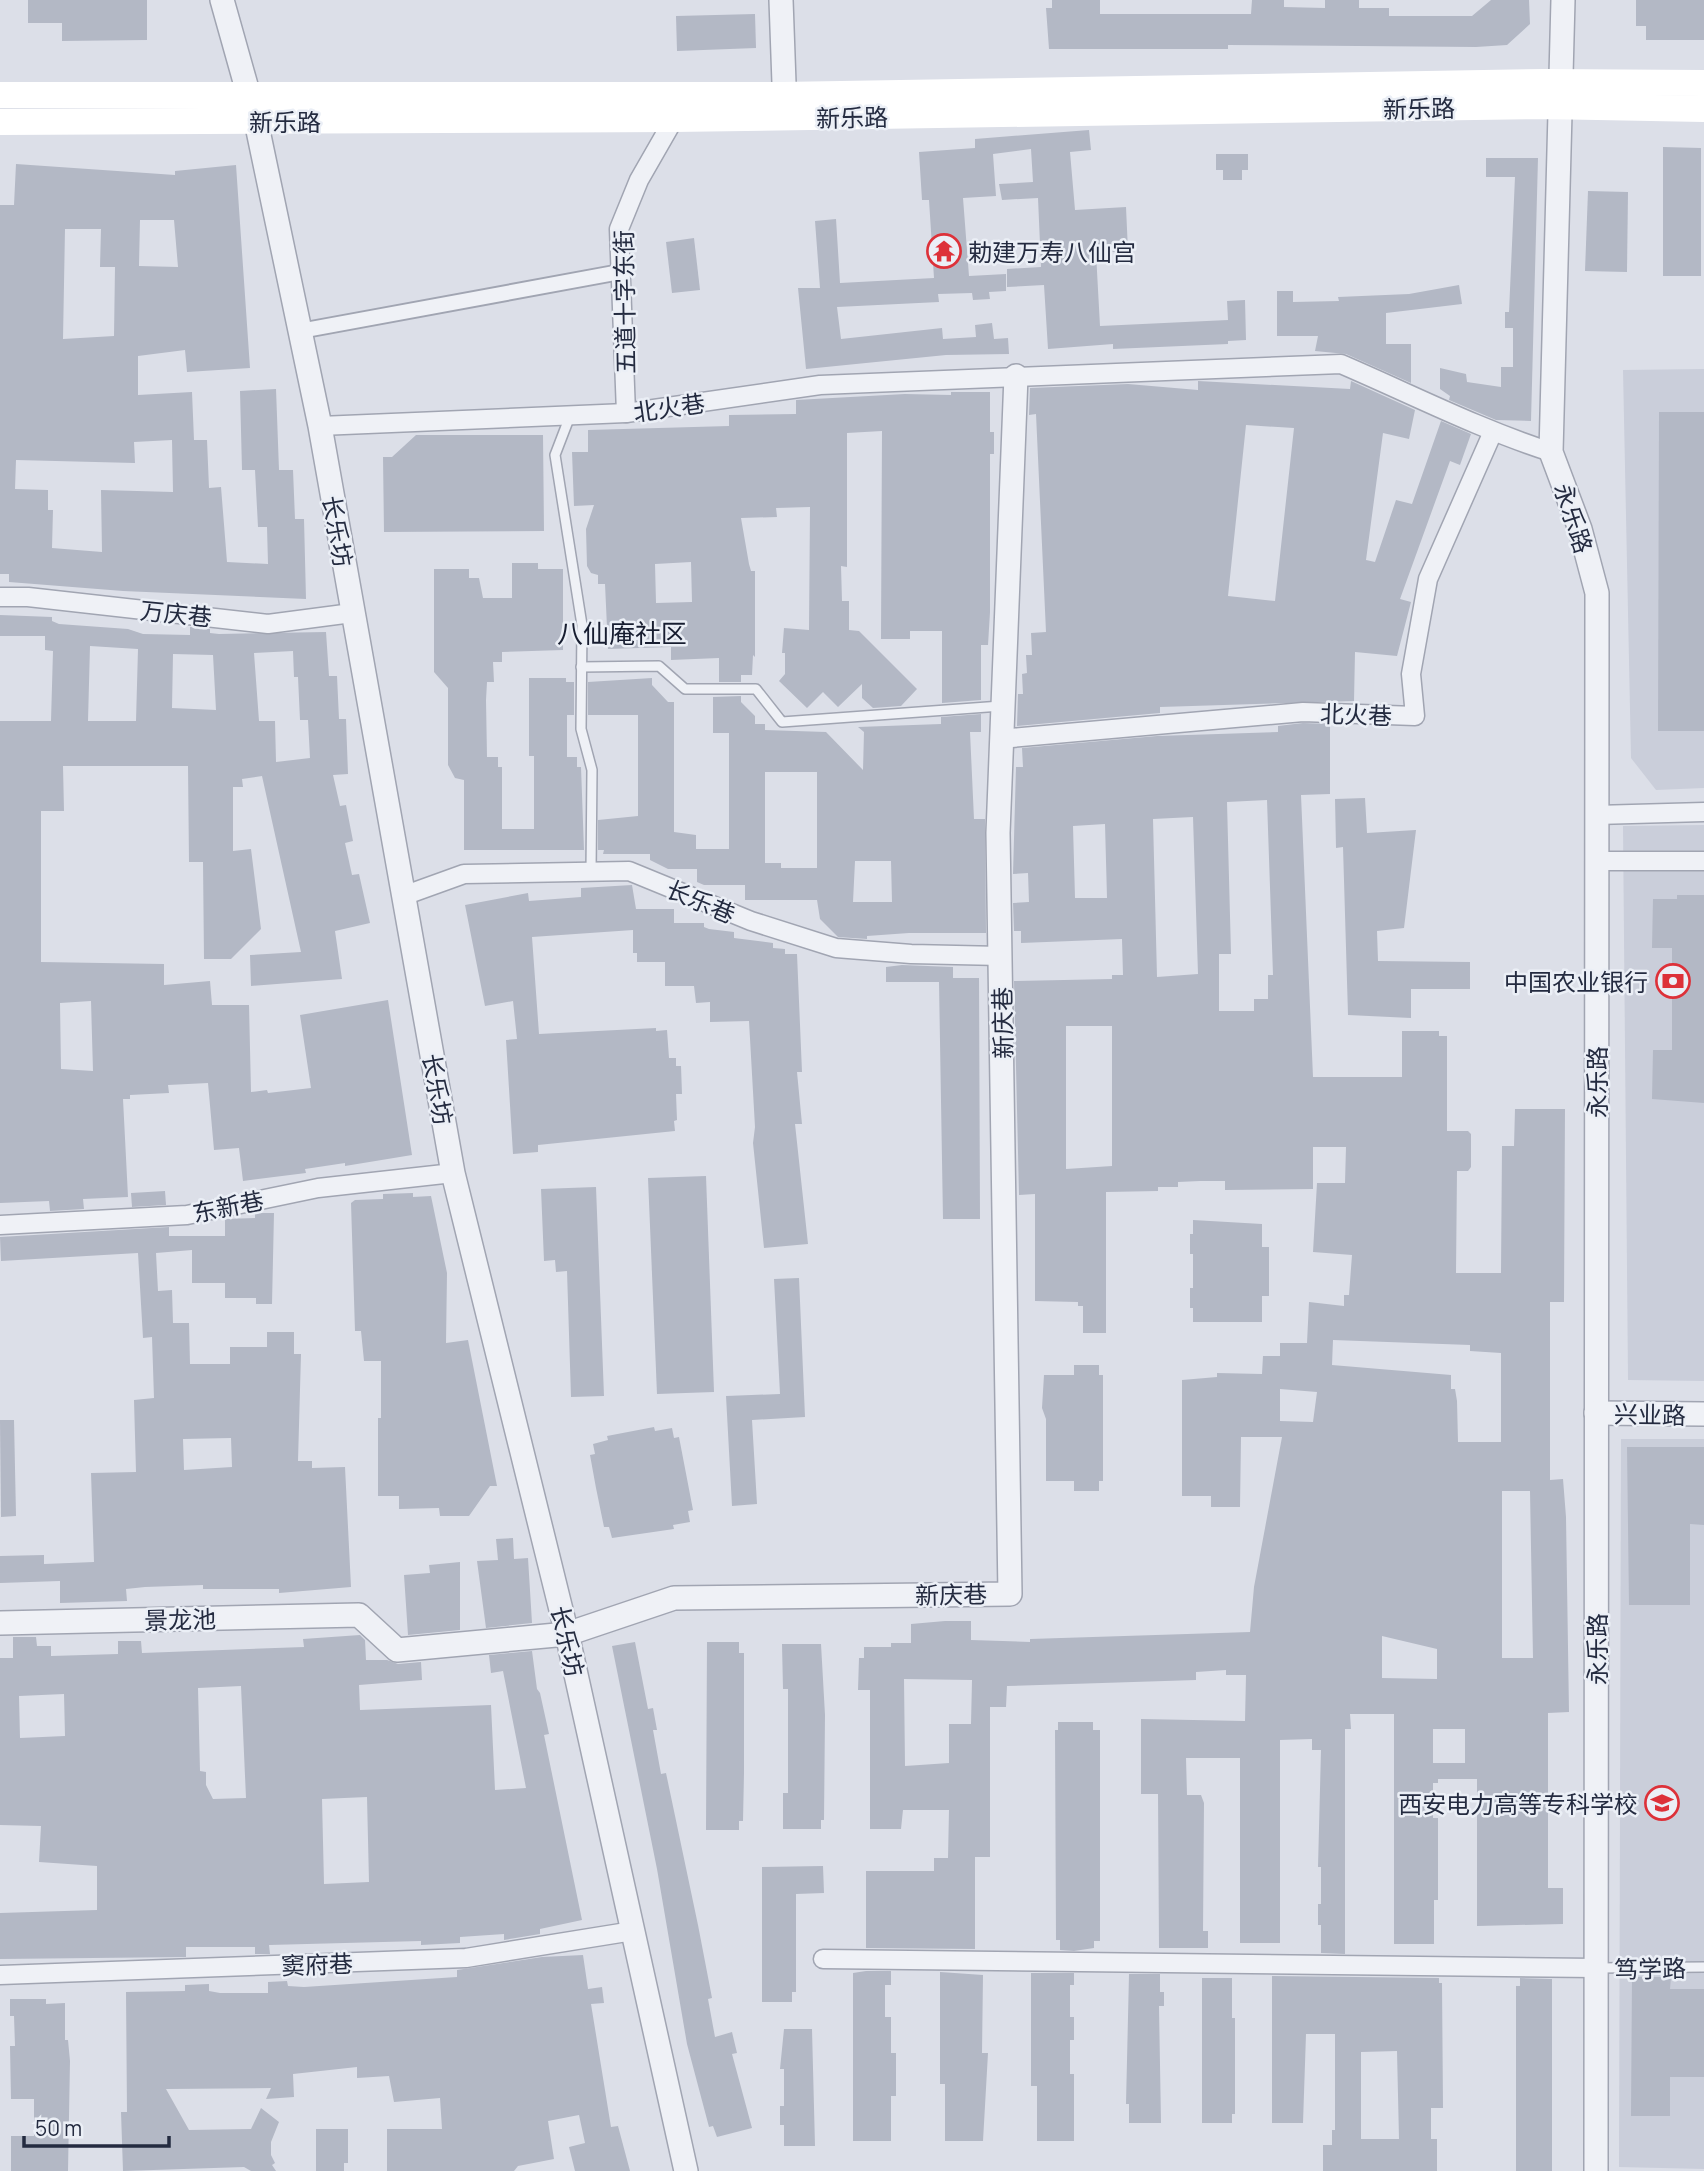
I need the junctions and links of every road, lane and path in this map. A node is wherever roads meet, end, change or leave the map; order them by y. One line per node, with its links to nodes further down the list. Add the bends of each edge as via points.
1 (222, 0): 8 (street, 长乐坊)
2 (781, 0): 7 (street)
3 (1563, 0): 5 (street, 永乐路)
4 (1704, 83): 5 (main road, 新乐路)
5 (1561, 94): 7 (main road, 新乐路); 9 (main road, 新乐路); 19 (street, 永乐路)
6 (0, 95): 8 (main road, 新乐路)
7 (784, 106): 8 (main road, 新乐路); 10 (main road, 新乐路)
8 (253, 109): 10 (main road, 新乐路); 11 (main road, 新乐路); 13 (street, 长乐坊)
9 (1704, 109)
10 (674, 119): 12 (street, 五道十字东街, via 639,180 619,229)
11 (0, 122)
12 (620, 272): 13 (street); 15 (street, 五道十字东街)
13 (300, 331): 17 (street, 长乐坊)
14 (1016, 376): 15 (street, 北火巷, via 820,385); 18 (street, 北火巷, via 1341,365); 23 (street)
15 (626, 413): 16 (street, 北火巷)
16 (570, 416): 17 (street, 北火巷); 22 (lane, via 555,455 582,625)
17 (320, 426): 21 (street, 长乐坊)
18 (1492, 434): 19 (street, 北火巷); 24 (street, 北火巷, via 1428,579 1411,674 1415,716 1303,712)
19 (1551, 453): 26 (street, 永乐路, via 1580,529 1597,593)
20 (0, 597): 21 (street, 万庆巷, via 268,624)
21 (352, 613): 30 (street, 长乐坊)
22 (582, 667): 23 (lane, via 659,666 685,689 756,689 782,722); 29 (lane, via 581,729 592,770)
23 (1001, 706): 24 (street)
24 (1000, 739): 31 (street)
25 (1704, 812): 26 (street)
26 (1596, 815): 27 (street, 永乐路)
27 (1595, 862): 28 (street); 34 (street, 永乐路)
28 (1704, 862)
29 (591, 871): 30 (street, 长乐巷, via 464,874); 31 (street, 长乐巷, via 629,871 751,921 836,948)
30 (403, 896): 32 (street, 长乐坊)
31 (1001, 956): 38 (street, 新庆巷, via 1010,1594 674,1598)
32 (453, 1172): 33 (street, 东新巷, via 318,1188 187,1215); 38 (street, 长乐坊)
33 (0, 1225)
34 (1595, 1413): 35 (street, 兴业路); 42 (street, 永乐路)
35 (1704, 1414)
36 (359, 1615): 37 (street, 景龙池); 38 (street, 新庆巷, via 397,1650)
37 (0, 1623)
38 (567, 1634): 39 (street, 长乐坊)
39 (633, 1931): 43 (street, 窦府巷, via 466,1958); 44 (street, 长乐坊)
40 (823, 1959): 42 (street)
41 (1704, 1967): 42 (lane, 笃学路)
42 (1595, 1968): 45 (street, 永乐路)
43 (0, 1975)
44 (687, 2171)
45 (1596, 2171)

